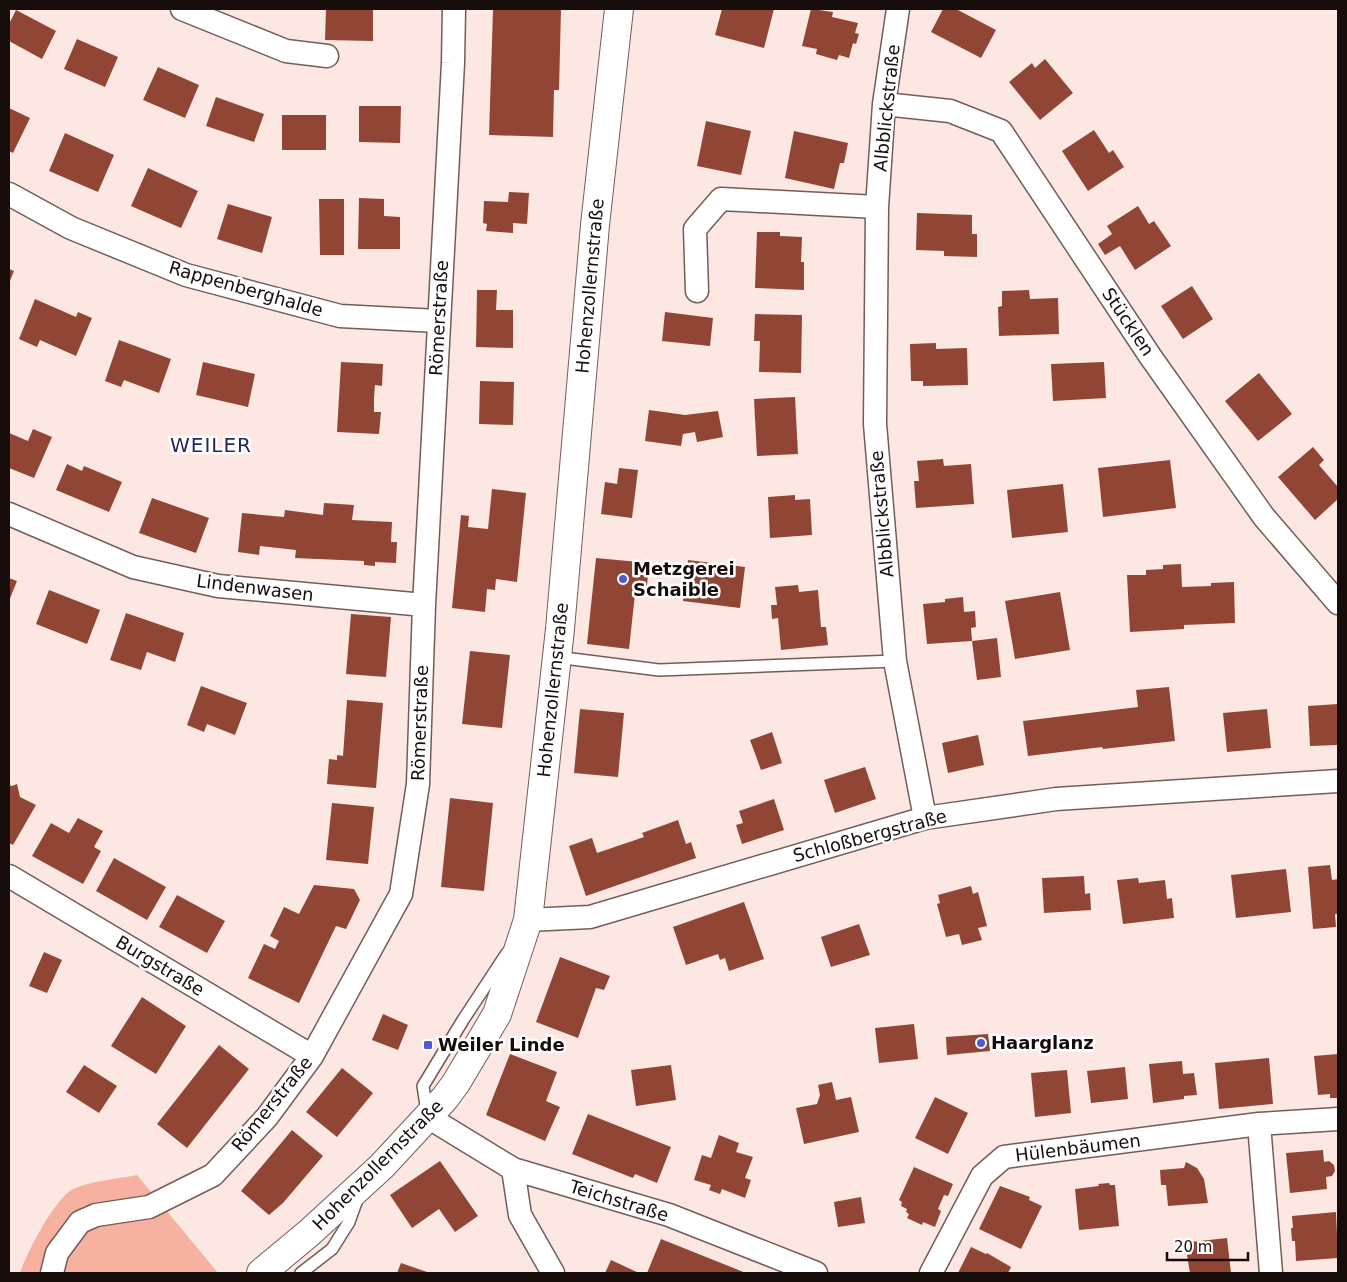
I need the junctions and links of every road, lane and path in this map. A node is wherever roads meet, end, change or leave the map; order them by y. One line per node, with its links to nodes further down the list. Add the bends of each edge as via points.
1 (454, 9): 10 (street, Römerstraße)
2 (619, 9): 14 (main road, Hohenzollernstraße, via 595,225)
3 (898, 9): 6 (street, Albblickstraße)
4 (187, 10): 5 (street, via 286,50)
5 (327, 56)
6 (884, 104): 8 (street, Albblickstraße); 12 (street, Stücklen, via 950,111 1002,131 1150,356 1264,517)
7 (9, 194): 10 (street, Rappenberghalde, via 71,228 186,275 340,316)
8 (877, 207): 9 (street, via 721,199 695,229); 15 (street, Albblickstraße, via 875,424)
9 (697, 291)
10 (438, 321): 13 (street, Römerstraße)
11 (9, 514): 13 (street, Lindenwasen, via 134,567 218,586)
12 (1338, 602)
13 (424, 605): 20 (street, Römerstraße, via 418,784 401,894)
14 (556, 657): 15 (lane, via 659,670); 19 (main road, Hohenzollernstraße)
15 (895, 661): 17 (street, Albblickstraße)
16 (1338, 781): 17 (street, Schloßbergstraße, via 1056,798)
17 (925, 818): 19 (street, Schloßbergstraße, via 590,918)
18 (9, 876): 20 (street, Burgstraße)
19 (528, 920): 21 (main road, Hohenzollernstraße, via 497,1014 456,1083)
20 (312, 1056): 26 (street, Römerstraße, via 267,1117 213,1175 149,1207 96,1214 80,1222 57,1253)
21 (428, 1118): 24 (street, Teichstraße); 25 (main road, Hohenzollernstraße)
22 (1338, 1119): 23 (street, Hülenbäumen)
23 (1259, 1124): 31 (street, Hülenbäumen, via 1004,1158 982,1176); 32 (street)
24 (513, 1169): 29 (street, via 520,1215); 30 (street, Teichstraße, via 669,1215)
25 (362, 1185): 27 (main road, Hohenzollernstraße); 28 (lane, via 349,1222 332,1249)
26 (52, 1273)
27 (261, 1273)
28 (301, 1273)
29 (553, 1273)
30 (816, 1273)
31 (931, 1273)
32 (1271, 1273)

